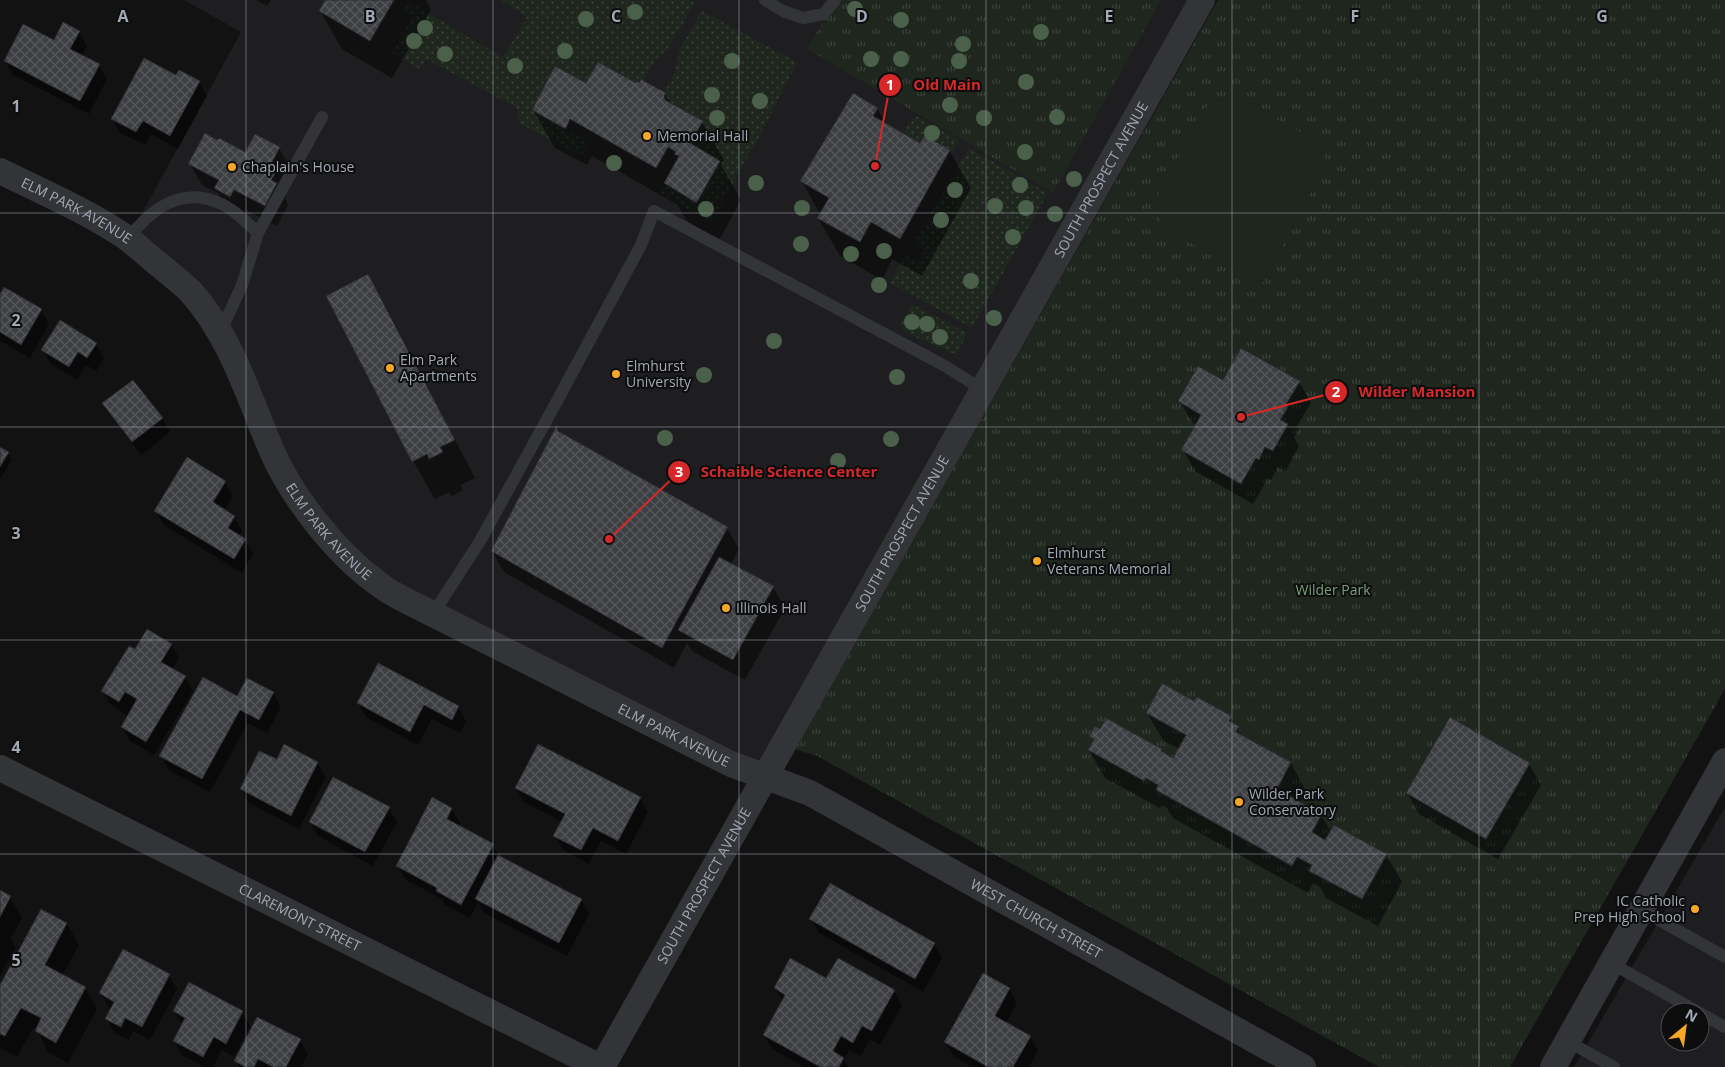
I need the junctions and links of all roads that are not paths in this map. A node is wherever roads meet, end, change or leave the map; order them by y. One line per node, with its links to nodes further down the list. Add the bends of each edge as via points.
1 (765, 0): 2 (lane, via 804,18 824,14)
2 (834, 0)
3 (1202, 0): 9 (street, SOUTH PROSPECT AVENUE)
4 (322, 117): 6 (lane)
5 (0, 171): 7 (street, ELM PARK AVENUE, via 89,215)
6 (258, 233): 7 (lane, via 218,202 195,196 157,208); 8 (lane, via 242,285)
7 (128, 239): 8 (street, ELM PARK AVENUE, via 190,291)
8 (220, 333): 10 (street, ELM PARK AVENUE, via 239,369 272,451 302,502 347,556 376,583)
9 (983, 390): 10 (lane, via 654,211 642,245 552,410 480,541); 13 (street, SOUTH PROSPECT AVENUE)
10 (433, 614): 13 (street, ELM PARK AVENUE, via 731,764)
11 (1725, 761): 14 (street)
12 (0, 768): 21 (street, CLAREMONT STREET)
13 (766, 777): 21 (street, SOUTH PROSPECT AVENUE); 22 (street, WEST CHURCH STREET, via 810,793)
14 (1641, 910): 15 (lane); 16 (street)
15 (1725, 957)
16 (1611, 963): 17 (lane); 20 (street)
17 (1680, 1002)
18 (1710, 1019): 19 (lane)
19 (1725, 1027)
20 (1568, 1041): 23 (street); 24 (lane)
21 (601, 1067)
22 (1303, 1067)
23 (1553, 1067)
24 (1614, 1067)

